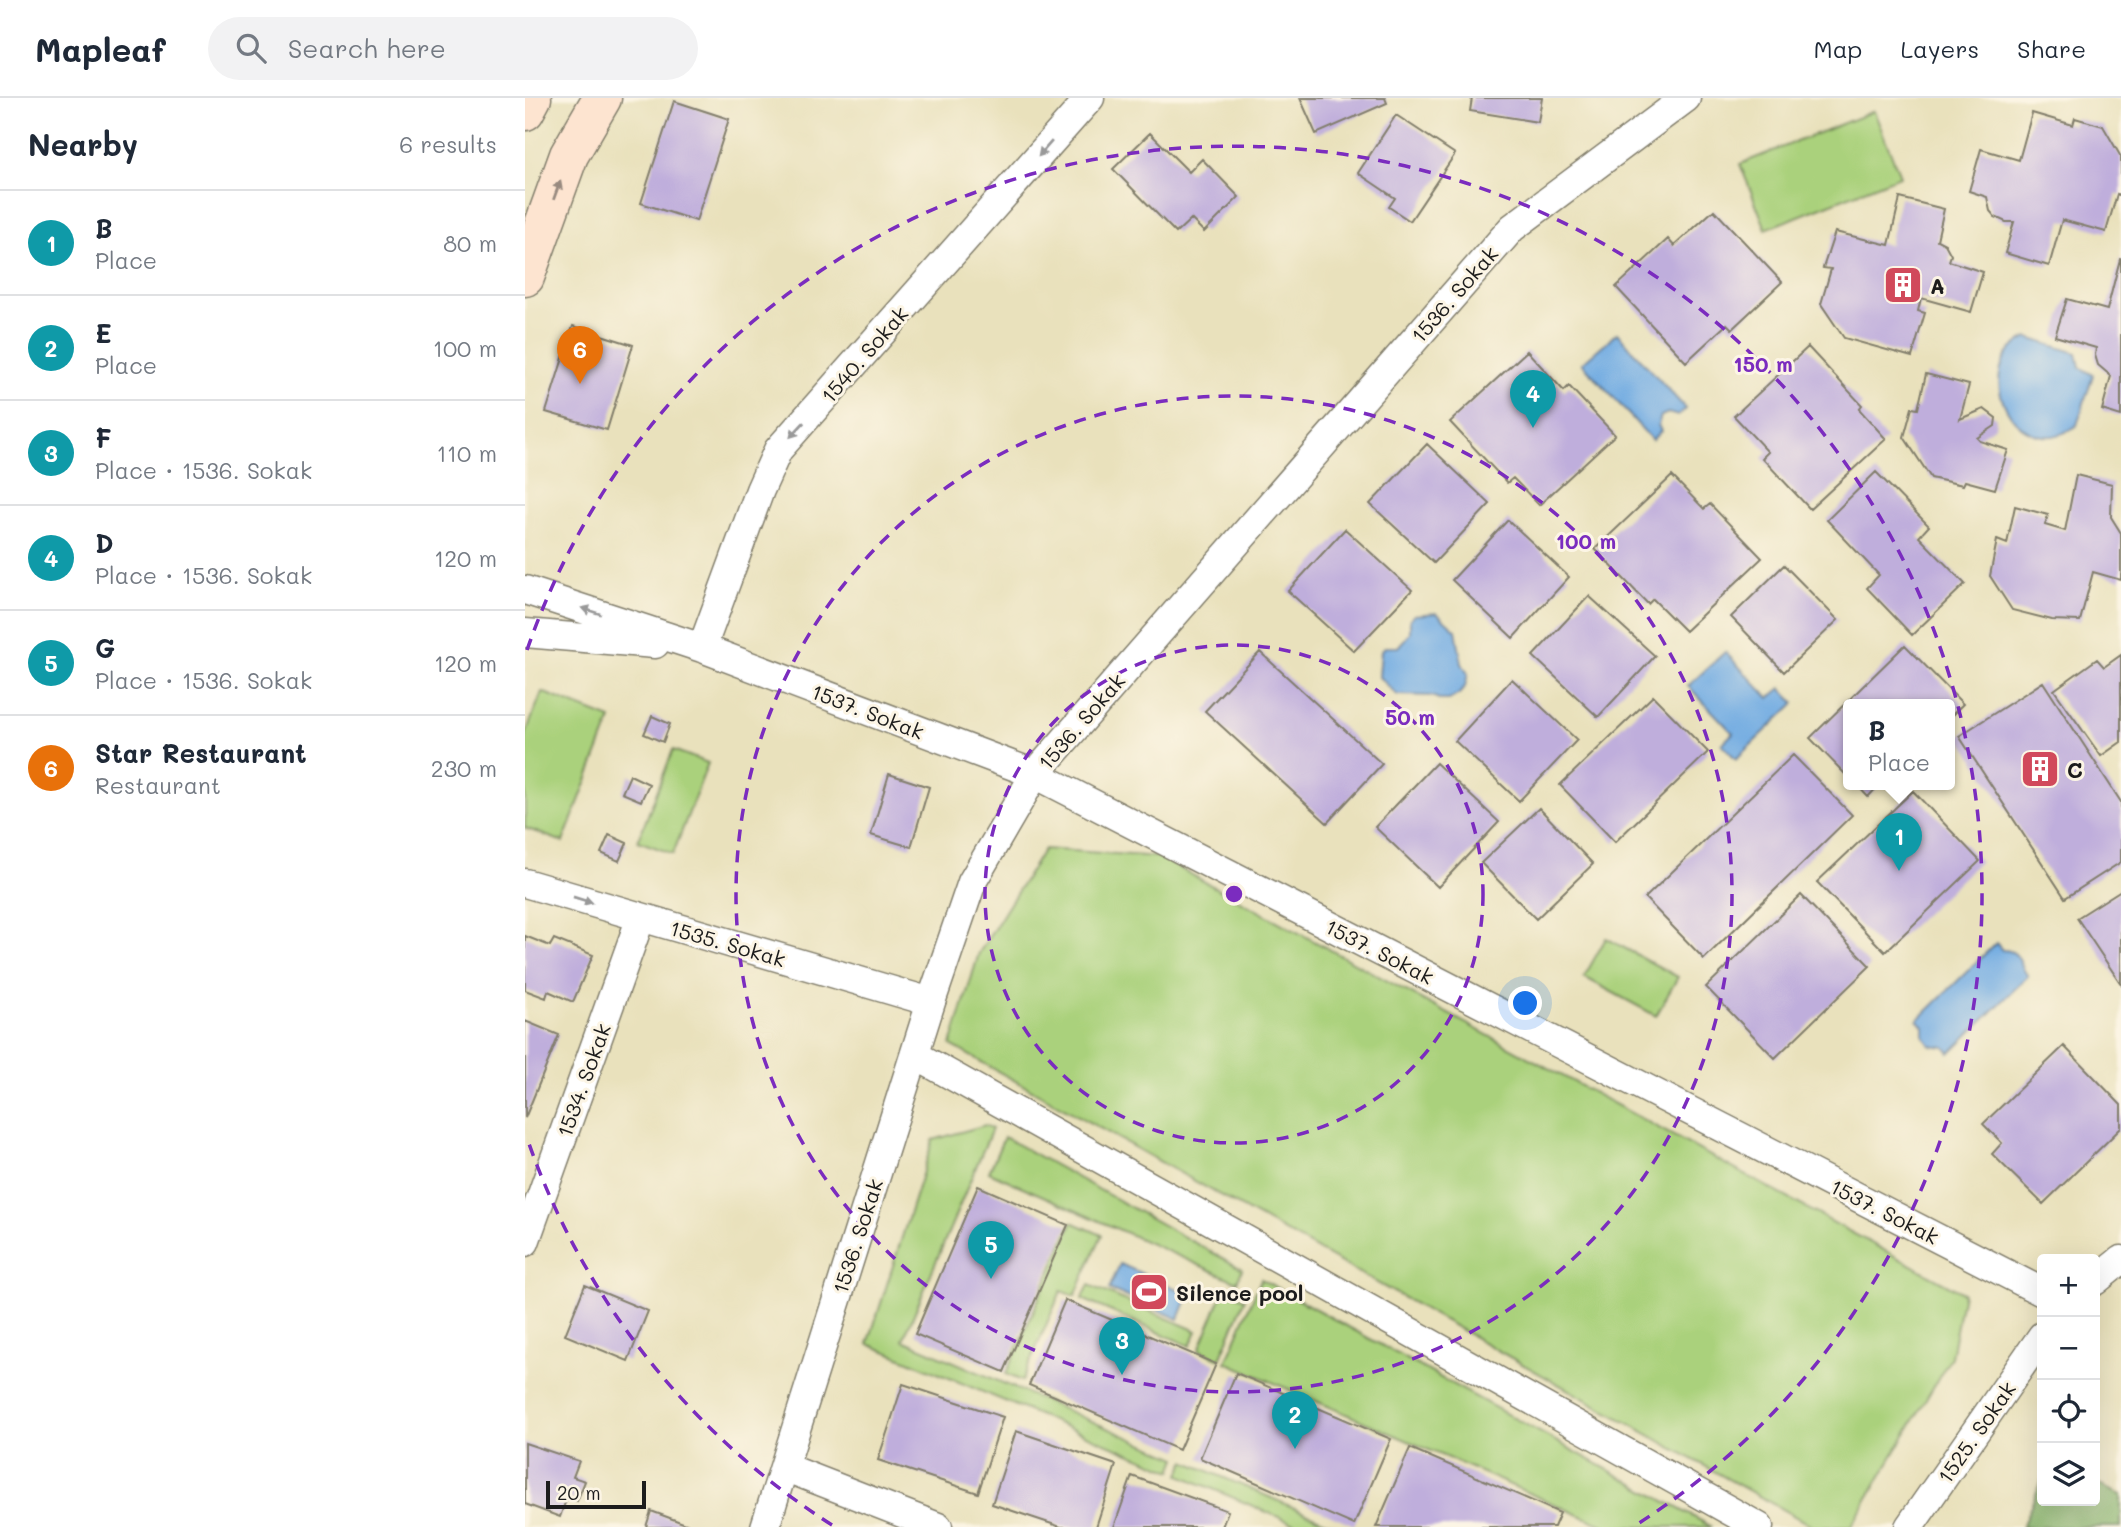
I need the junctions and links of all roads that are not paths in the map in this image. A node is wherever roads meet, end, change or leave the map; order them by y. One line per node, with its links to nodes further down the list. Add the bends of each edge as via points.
1 (532, 98): 5 (main road)
2 (602, 98): 6 (main road, one-way to 2, via 569,155)
3 (1090, 98): 9 (street, 1540. Sokak, one-way to 9, via 778,450)
4 (1686, 98): 10 (street, 1536. Sokak, via 1511,228)
5 (525, 111)
6 (525, 278)
7 (525, 590): 9 (street, 1537. Sokak, one-way to 7)
8 (525, 633): 9 (street, 1537. Sokak)
9 (702, 648): 10 (street, 1537. Sokak)
10 (1035, 774): 13 (street, 1536. Sokak, via 972,882); 18 (street, 1537. Sokak)
11 (525, 883): 12 (street, 1535. Sokak, one-way to 12)
12 (641, 917): 13 (street, 1535. Sokak); 15 (street, 1534. Sokak)
13 (931, 1002): 14 (street, 1536. Sokak)
14 (915, 1055): 20 (street, 1536. Sokak); 23 (street)
15 (525, 1242)
16 (2121, 1260): 17 (street)
17 (2100, 1277)
18 (2037, 1289)
19 (2037, 1343): 24 (street, 1525. Sokak)
20 (784, 1467): 21 (street, 1536. Sokak); 22 (street)
21 (765, 1527)
22 (938, 1527)
23 (1759, 1527)
24 (1909, 1527)

